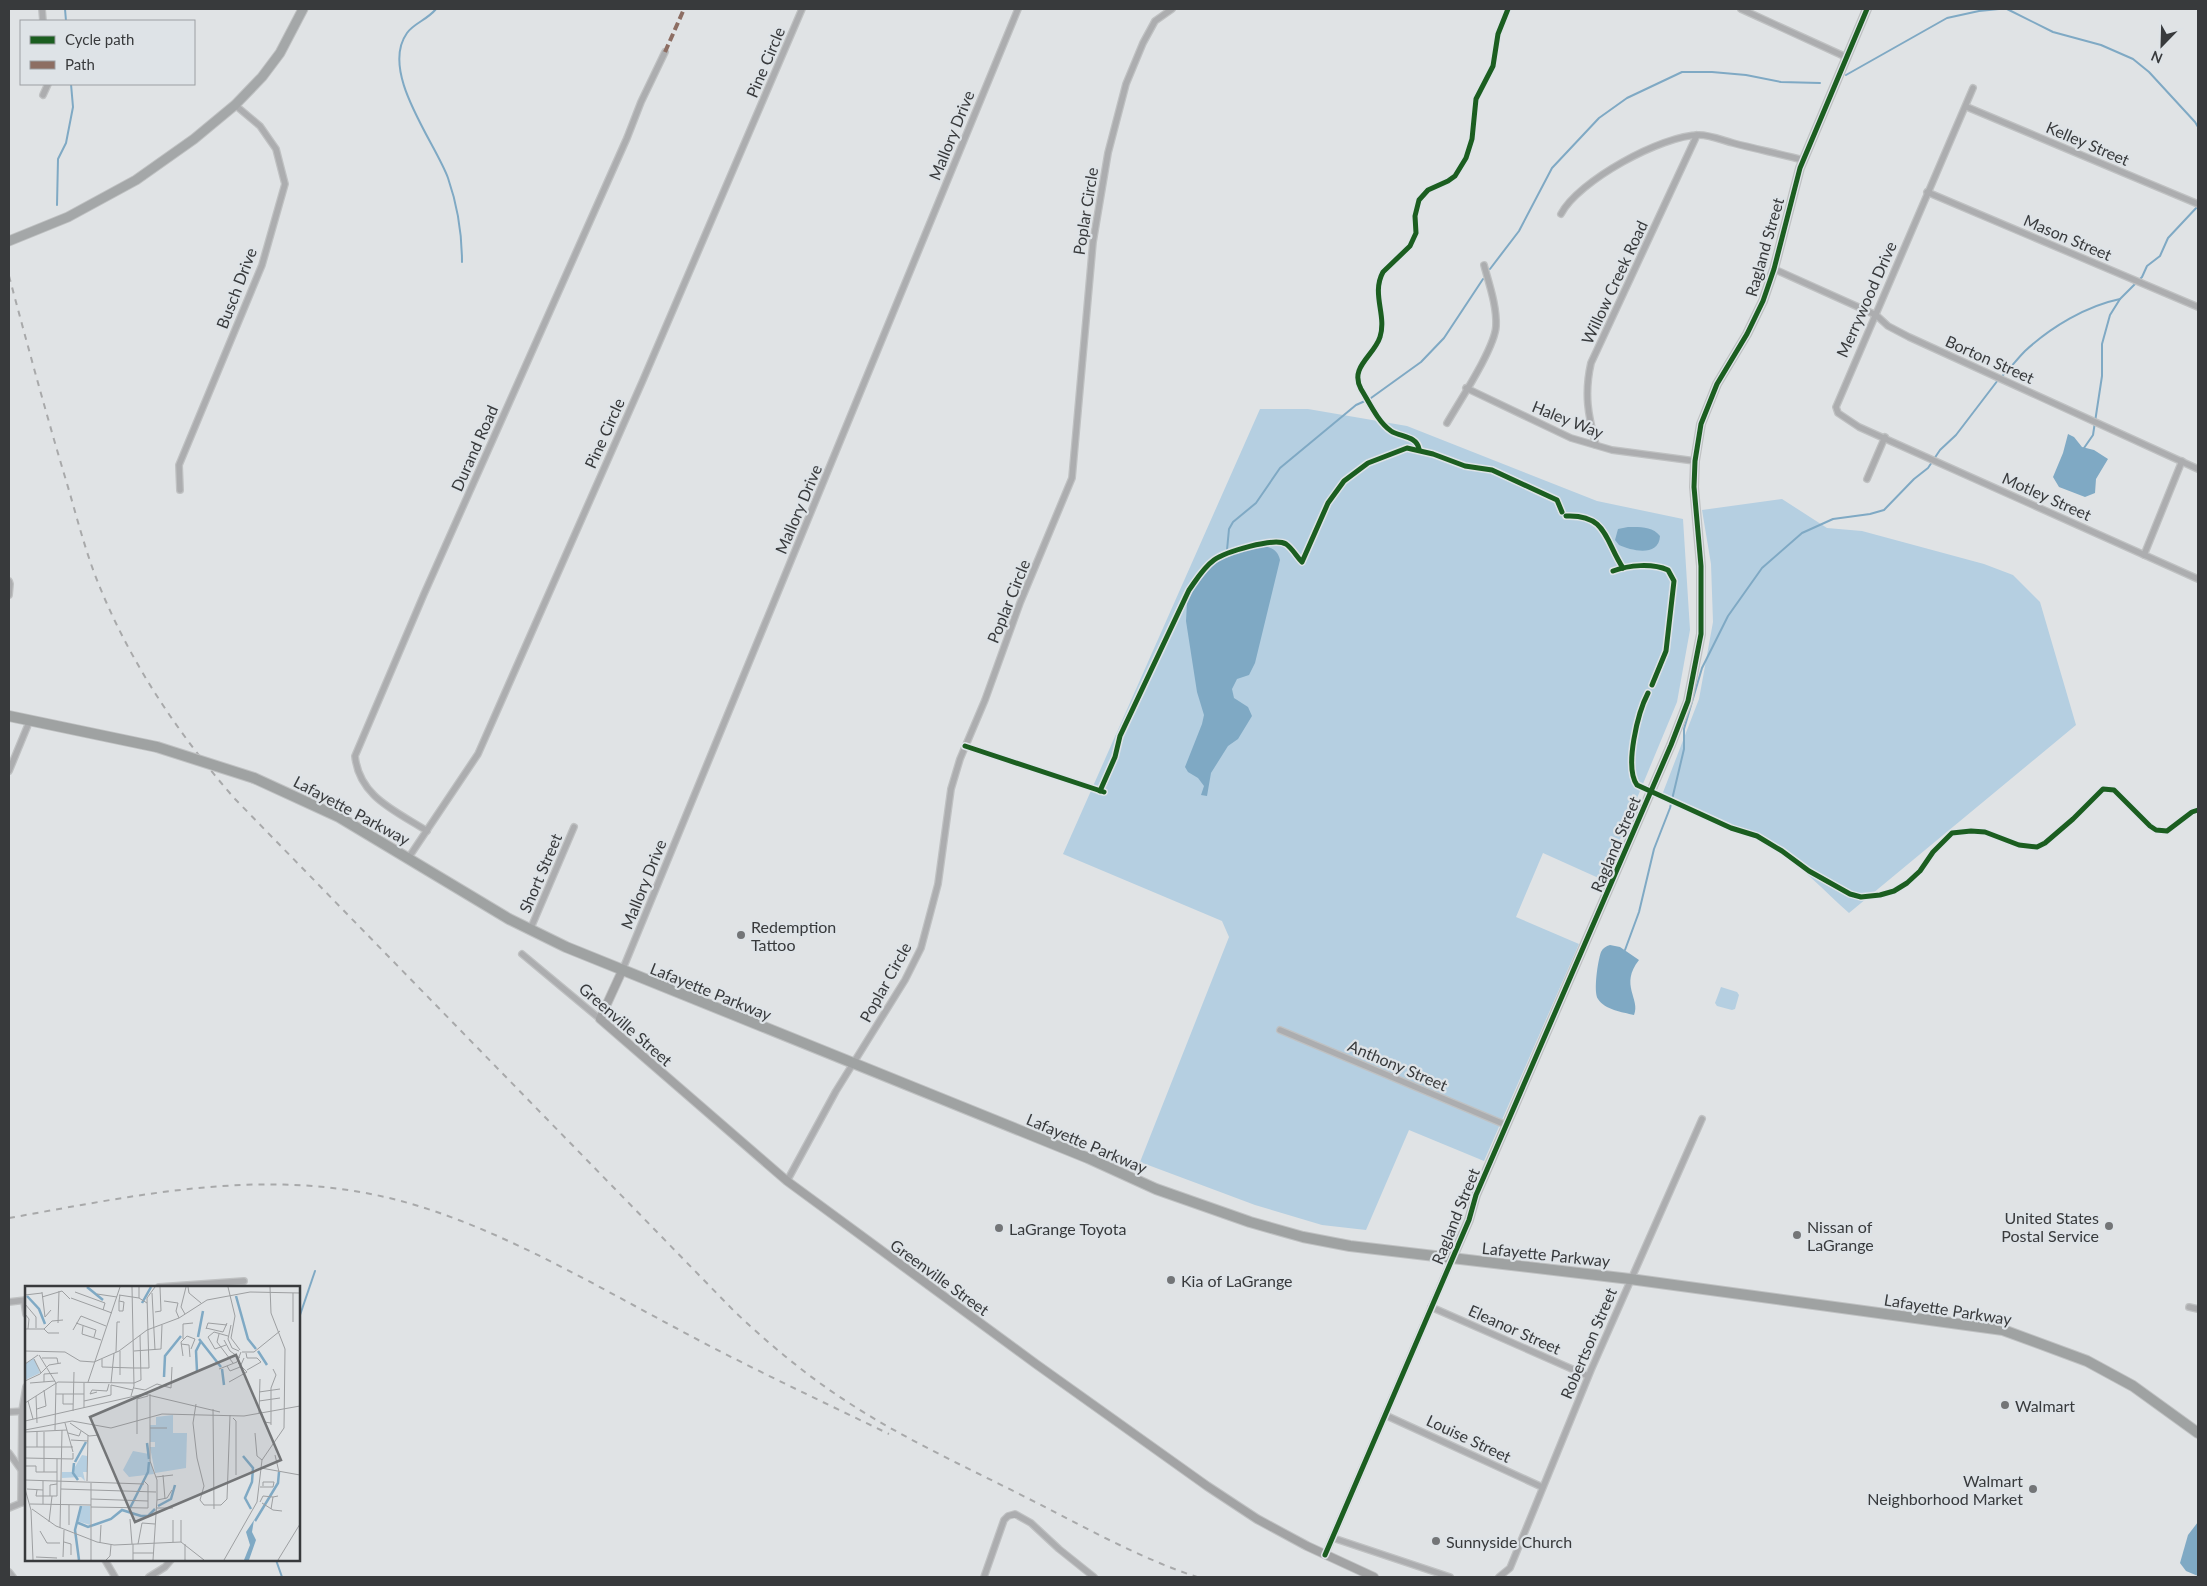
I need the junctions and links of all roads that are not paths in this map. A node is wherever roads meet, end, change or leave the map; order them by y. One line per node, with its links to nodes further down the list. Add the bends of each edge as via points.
1 (303, 9): 12 (main road, via 280,52)
2 (802, 9): 41 (street, Pine Circle, via 478,754)
3 (1018, 9): 45 (street, Mallory Drive)
4 (1172, 9): 48 (street, Poplar Circle, via 1155,21 1143,43 1126,84 1108,153 1093,242 1072,478 960,759 951,790 938,884 921,948)
5 (1741, 9): 8 (street)
6 (1867, 9): 8 (street, Ragland Street)
7 (665, 52): 41 (street, Durand Road, via 640,102 355,756 358,775 369,792)
8 (1846, 57): 15 (street, Ragland Street)
9 (48, 85): 11 (street)
10 (1973, 88): 13 (street, Merrywood Drive)
11 (44, 95)
12 (235, 105): 19 (main road, via 194,140 136,180 68,217); 32 (street, Busch Drive, via 260,126 276,148 285,184 262,265 179,465)
13 (1967, 107): 16 (street, Merrywood Drive); 17 (street, Kelley Street)
14 (1696, 135): 15 (street); 18 (street, via 1670,139 1623,161 1566,203); 27 (street, Willow Creek Road, via 1591,363 1586,383 1587,409)
15 (1803, 160): 21 (street, Ragland Street)
16 (1927, 192): 22 (street, Mason Street); 23 (street, Merrywood Drive)
17 (2198, 204)
18 (1561, 214)
19 (9, 241)
20 (1484, 265): 24 (street, via 1496,326 1492,343)
21 (1774, 269): 23 (street, Borton Street); 28 (street, Ragland Street, via 1759,309 1718,384 1701,424)
22 (2198, 307)
23 (1876, 315): 26 (street, Merrywood Drive, via 1836,407 1838,414 1845,419); 29 (street, Borton Street, via 1909,337)
24 (1466, 388): 25 (street); 27 (street, Haley Way, via 1571,438)
25 (1447, 423)
26 (1885, 437): 31 (street); 33 (street, Motley Street)
27 (1596, 445): 28 (street, Haley Way)
28 (1695, 461): 50 (street, Ragland Street, via 1701,634 1688,701)
29 (2182, 461): 30 (street, Borton Street); 33 (street)
30 (2198, 468)
31 (1867, 479)
32 (180, 490)
33 (2144, 555): 34 (street, Motley Street)
34 (2198, 579)
35 (9, 581): 36 (street)
36 (9, 595)
37 (9, 716): 38 (highway, Lafayette Parkway)
38 (30, 720): 39 (street); 42 (highway, Lafayette Parkway, bridge, via 156,747 254,778 339,817)
39 (9, 771)
40 (574, 827): 43 (street, Short Street)
41 (427, 831): 42 (street, Pine Circle)
42 (409, 857): 43 (highway, Lafayette Parkway)
43 (530, 930): 45 (highway, Lafayette Parkway)
44 (522, 954): 46 (street, Greenville Street)
45 (622, 971): 46 (street, Mallory Drive); 48 (highway, Lafayette Parkway)
46 (600, 1019): 51 (street, Greenville Street)
47 (1280, 1030): 50 (street, Anthony Street)
48 (854, 1064): 51 (street, Poplar Circle); 52 (highway, Lafayette Parkway, via 1088,1158 1156,1189 1250,1222 1350,1246)
49 (1702, 1119): 53 (street, Robertson Street)
50 (1506, 1125): 52 (street, Ragland Street)
51 (787, 1181): 72 (street, Greenville Street, via 1207,1486 1264,1523)
52 (1452, 1259): 53 (highway, Lafayette Parkway); 59 (street, Ragland Street)
53 (1630, 1279): 61 (street, Robertson Street); 65 (highway, Lafayette Parkway, via 2003,1330 2087,1360 2133,1386)
54 (244, 1280): 55 (street)
55 (171, 1286)
56 (25, 1301): 57 (street)
57 (9, 1302)
58 (2189, 1307): 60 (street)
59 (1431, 1308): 61 (street, Eleanor Street); 64 (street, Ragland Street)
60 (2198, 1309)
61 (1588, 1376): 68 (street, Robertson Street)
62 (24, 1411): 63 (street); 67 (street)
63 (9, 1412)
64 (1385, 1415): 68 (street, Louise Street); 71 (street, Ragland Street)
65 (2198, 1433)
66 (9, 1453): 67 (street)
67 (22, 1471): 69 (street)
68 (1542, 1486): 83 (street, Robertson Street, via 1510,1568)
69 (24, 1502): 70 (street)
70 (9, 1508)
71 (1333, 1538): 72 (street, Ragland Street); 82 (street)
72 (1325, 1556): 81 (street, Greenville Street)
73 (106, 1561): 77 (street)
74 (170, 1561): 78 (street)
75 (9, 1572): 76 (street)
76 (13, 1577)
77 (115, 1577)
78 (149, 1577)
79 (984, 1577): 80 (street, via 1004,1520 1015,1514 1031,1523)
80 (1094, 1577)
81 (1374, 1577)
82 (1450, 1577)
83 (1499, 1577)

